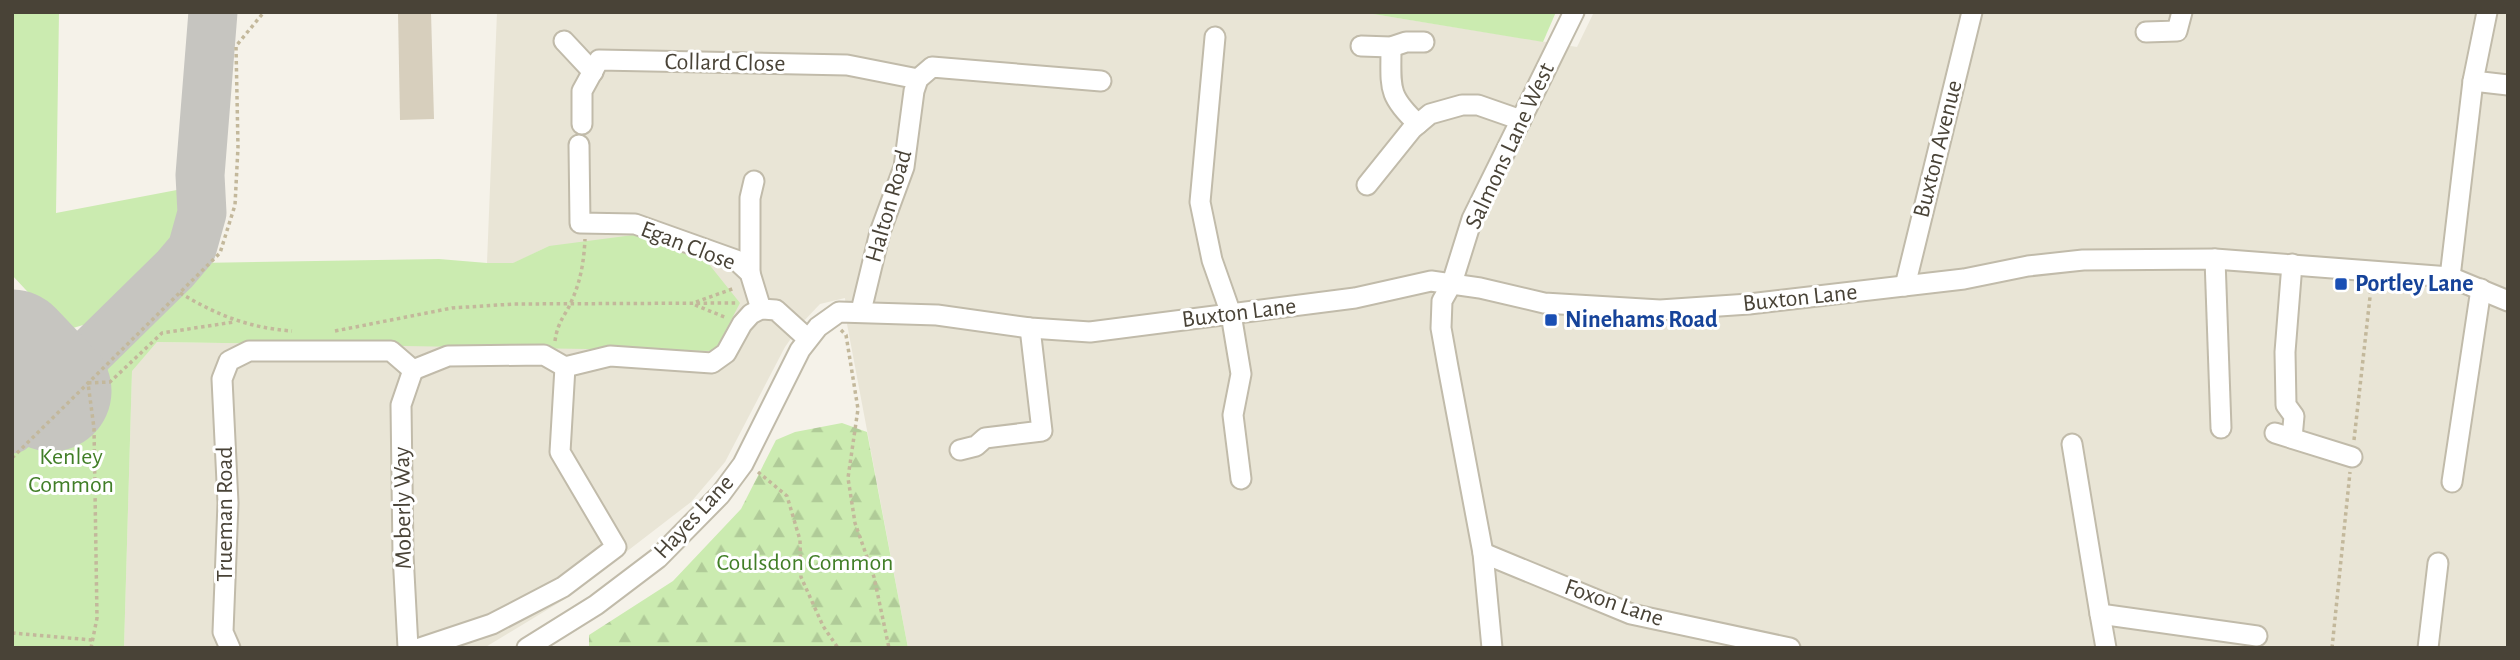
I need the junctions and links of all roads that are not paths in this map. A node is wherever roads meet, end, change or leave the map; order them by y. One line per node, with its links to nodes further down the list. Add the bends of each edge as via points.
1 (1574, 12): 16 (street, Salmons Lane West)
2 (1972, 12): 27 (street, Buxton Avenue)
3 (2182, 12): 5 (street, via 2176,31)
4 (2487, 12): 13 (street)
5 (2146, 32)
6 (1215, 37): 32 (street, via 1200,202 1212,260)
7 (564, 41): 11 (street)
8 (1424, 42): 10 (street)
9 (1361, 46): 10 (street)
10 (1391, 47): 18 (street, via 1395,100)
11 (593, 72): 12 (street, Collard Close, via 599,60 847,65); 17 (street, via 582,91)
12 (918, 79): 14 (street, via 932,67); 31 (street, Halton Road, via 904,167 880,232)
13 (2473, 80): 15 (street); 24 (street)
14 (1101, 81)
15 (2508, 85)
16 (1521, 120): 18 (street, via 1478,104 1430,114); 26 (street, Salmons Lane West, via 1472,219)
17 (582, 124)
18 (1418, 124): 21 (street)
19 (579, 145): 25 (street, Egan Close, via 580,223 635,224 736,260)
20 (754, 181): 25 (street, via 750,198)
21 (1367, 185)
22 (2215, 258): 23 (street, Buxton Lane); 27 (street, Buxton Lane, via 2083,260); 37 (street)
23 (2292, 264): 24 (street, Buxton Lane); 40 (street, via 2285,352 2287,405 2294,416 2284,436)
24 (2450, 276): 28 (street, Buxton Lane)
25 (752, 279): 30 (street, Egan Close)
26 (1452, 283): 27 (street, Buxton Lane, via 1573,307 1660,310); 32 (street, Buxton Lane, via 1431,281 1355,298); 43 (street, via 1442,301 1441,328)
27 (1905, 286)
28 (2481, 289): 29 (street, Buxton Lane); 42 (street)
29 (2508, 301)
30 (761, 309): 34 (street, via 776,310); 35 (street, via 751,314 726,353 712,363 610,356)
31 (862, 311): 33 (street, Buxton Lane, via 937,315); 34 (street, Buxton Lane, via 839,312)
32 (1231, 314): 33 (street, Buxton Lane, via 1090,332); 41 (street, via 1241,374 1233,415)
33 (1030, 328): 39 (street, via 1042,431 985,438)
34 (808, 339): 50 (street, Hayes Lane, via 743,464 720,495 658,558 596,605)
35 (565, 367): 36 (street, via 544,355 448,356); 49 (street, via 560,452 616,547 563,587 492,624)
36 (413, 370): 47 (street, Trueman Road, via 391,351 249,351 229,360 222,379 228,503 223,632); 48 (street, Moberly Way, via 401,405)
37 (2221, 428)
38 (2072, 444): 45 (street)
39 (960, 450)
40 (2352, 457)
41 (1241, 479)
42 (2452, 481)
43 (1483, 553): 51 (street); 52 (street, Foxon Lane, via 1631,614)
44 (2438, 563): 54 (street)
45 (2100, 614): 46 (street); 53 (street)
46 (2257, 636)
47 (230, 648)
48 (408, 648)
49 (420, 648)
50 (527, 648)
51 (1492, 648)
52 (1790, 648)
53 (2106, 648)
54 (2428, 648)

